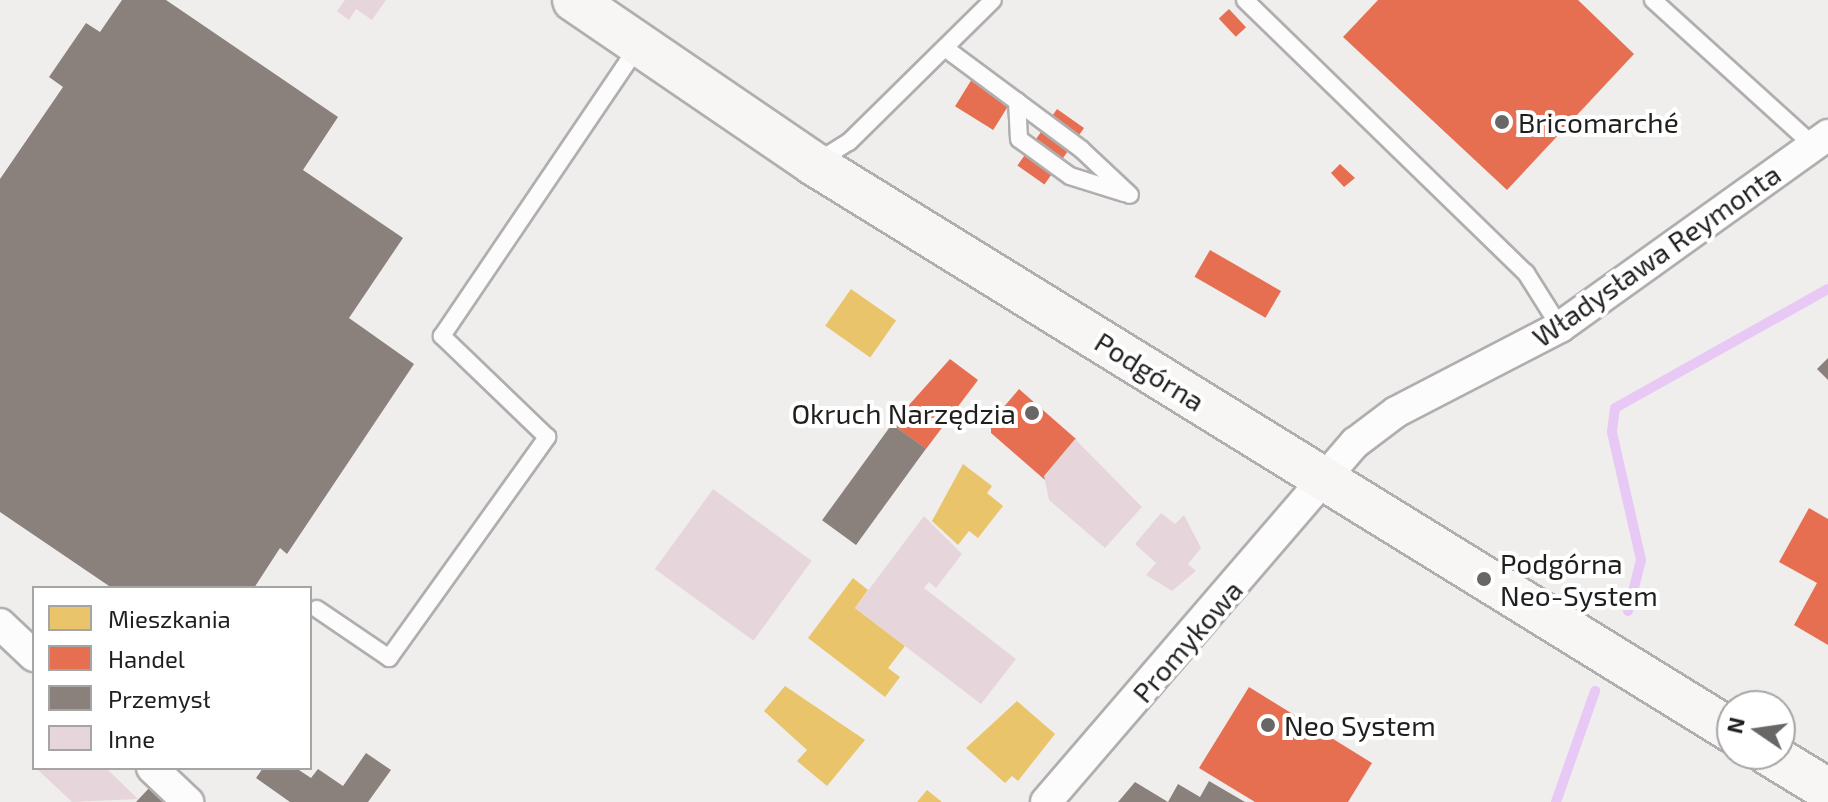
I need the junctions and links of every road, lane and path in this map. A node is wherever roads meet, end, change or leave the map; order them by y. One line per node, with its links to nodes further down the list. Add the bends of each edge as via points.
1 (574, 0): 5 (main road, Podgórna)
2 (1245, 0): 10 (lane, via 1526,273)
3 (1653, 0): 8 (lane)
4 (990, 4): 6 (lane)
5 (639, 45): 9 (main road, Podgórna); 12 (lane, via 442,336 547,437 389,658)
6 (945, 48): 7 (lane); 9 (lane, via 849,142)
7 (1017, 101): 7 (lane, via 1019,139 1070,176 1130,195)
8 (1820, 140): 10 (street, Władysława Reymonta)
9 (814, 164): 11 (main road, Podgórna)
10 (1560, 327): 11 (street, Władysława Reymonta, via 1396,412 1355,443)
11 (1326, 479): 15 (main road, Podgórna); 20 (street, Promykowa)
12 (317, 609)
13 (0, 624): 14 (street)
14 (32, 654)
15 (1716, 721)
16 (154, 770): 19 (street)
17 (1795, 770): 18 (main road)
18 (1828, 790)
19 (188, 802)
20 (1046, 802)

